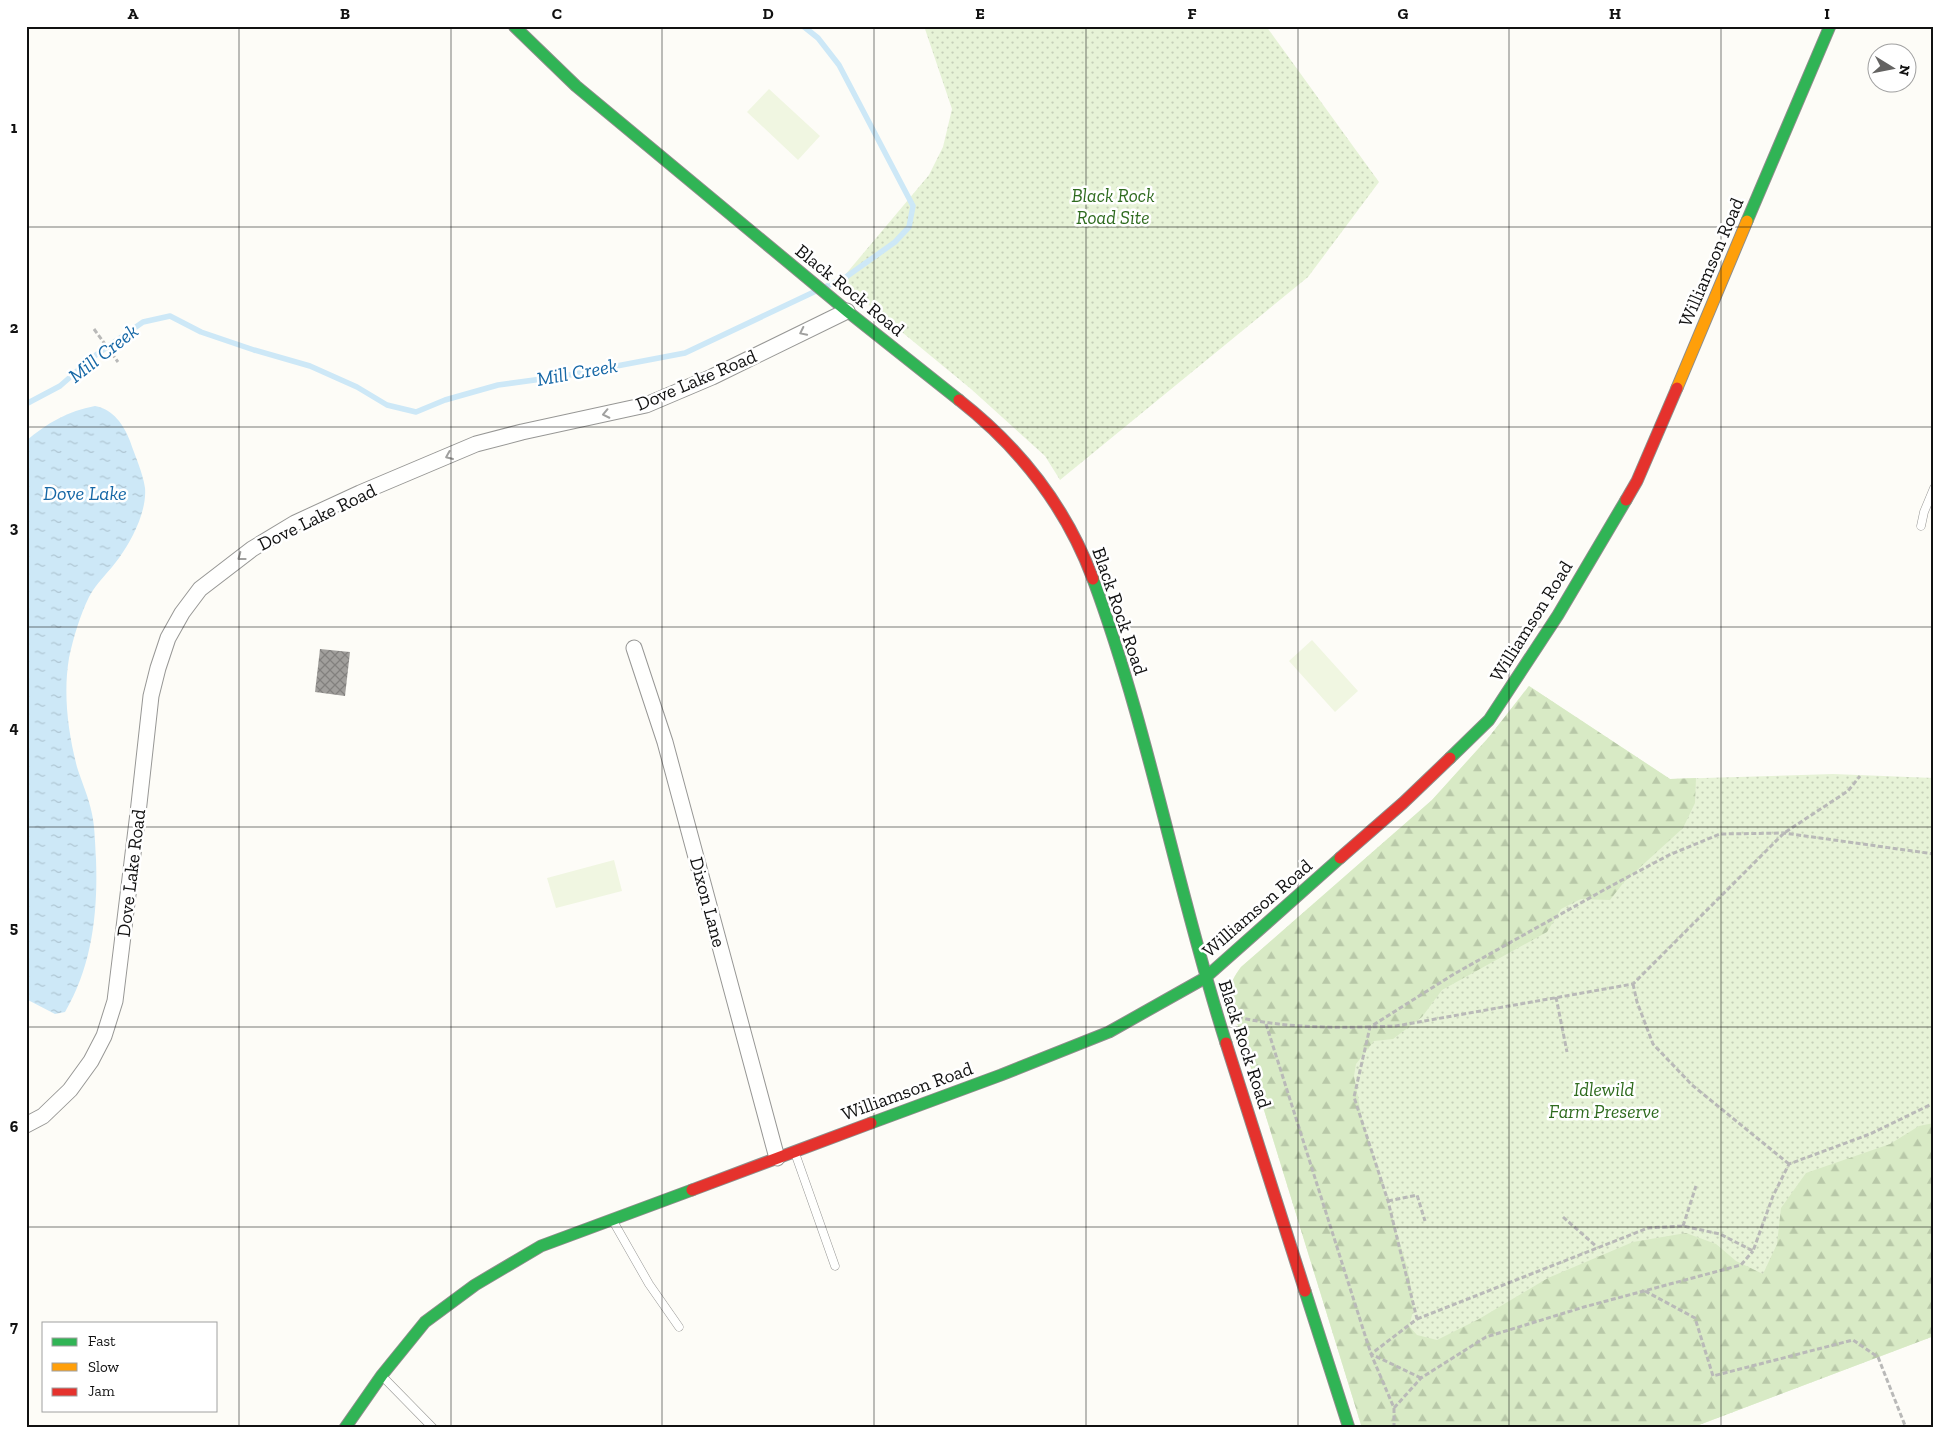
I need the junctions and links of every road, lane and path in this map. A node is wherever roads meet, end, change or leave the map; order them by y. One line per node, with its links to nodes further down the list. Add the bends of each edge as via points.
1 (514, 26): 3 (street, Black Rock Road, via 576,86)
2 (1830, 26): 12 (street, Williamson Road, via 1637,481 1558,616 1488,720 1403,803)
3 (847, 310): 12 (street, Black Rock Road, via 1001,436 1033,471 1077,542 1106,614 1126,679); 20 (street, Dove Lake Road, one-way to 20, via 646,406 476,444 360,493 252,549 200,589 168,638 151,696 115,1001 104,1036 70,1090 43,1116)
4 (94, 330): 5 (path)
5 (118, 362)
6 (1934, 488): 7 (lane)
7 (1921, 526)
8 (634, 648): 22 (street, Dixon Lane, via 665,742)
9 (1860, 776): 10 (path, via 1848,791)
10 (1784, 833): 11 (path); 13 (path); 17 (path, via 1720,834 1669,855 1454,974)
11 (1934, 854)
12 (1205, 978): 15 (street, Black Rock Road); 21 (street, Williamson Road, via 1109,1032)
13 (1633, 984): 14 (path); 23 (path, via 1653,1044 1692,1085)
14 (1556, 997): 17 (path, via 1396,1026); 18 (path)
15 (1216, 1012): 16 (path); 42 (street, Black Rock Road)
16 (1266, 1024): 17 (path); 36 (path)
17 (1370, 1027): 25 (path, via 1354,1097)
18 (1567, 1052)
19 (1934, 1103): 23 (path, via 1870,1134)
20 (26, 1126)
21 (794, 1151): 22 (street, Williamson Road); 32 (lane)
22 (777, 1158): 27 (street, Williamson Road)
23 (1789, 1164): 31 (path, via 1773,1196)
24 (1696, 1186): 29 (path)
25 (1388, 1202): 28 (path, via 1417,1195); 34 (path)
26 (1563, 1217): 30 (path)
27 (612, 1219): 35 (lane, via 649,1284); 37 (street, Williamson Road, via 541,1246 475,1285 425,1322)
28 (1425, 1221)
29 (1683, 1226): 30 (path, via 1648,1228); 31 (path, via 1720,1234)
30 (1596, 1247): 34 (path)
31 (1753, 1251): 33 (path, via 1741,1265)
32 (835, 1266)
33 (1645, 1291): 38 (path, via 1486,1337); 44 (path, via 1695,1318 1713,1376 1853,1340 1878,1357)
34 (1417, 1319): 36 (path)
35 (679, 1327)
36 (1371, 1354): 38 (path); 39 (path)
37 (382, 1375): 40 (street, Williamson Road); 41 (lane)
38 (1421, 1378): 39 (path)
39 (1394, 1408): 43 (path)
40 (345, 1428)
41 (433, 1428)
42 (1349, 1428)
43 (1394, 1428)
44 (1906, 1428)

